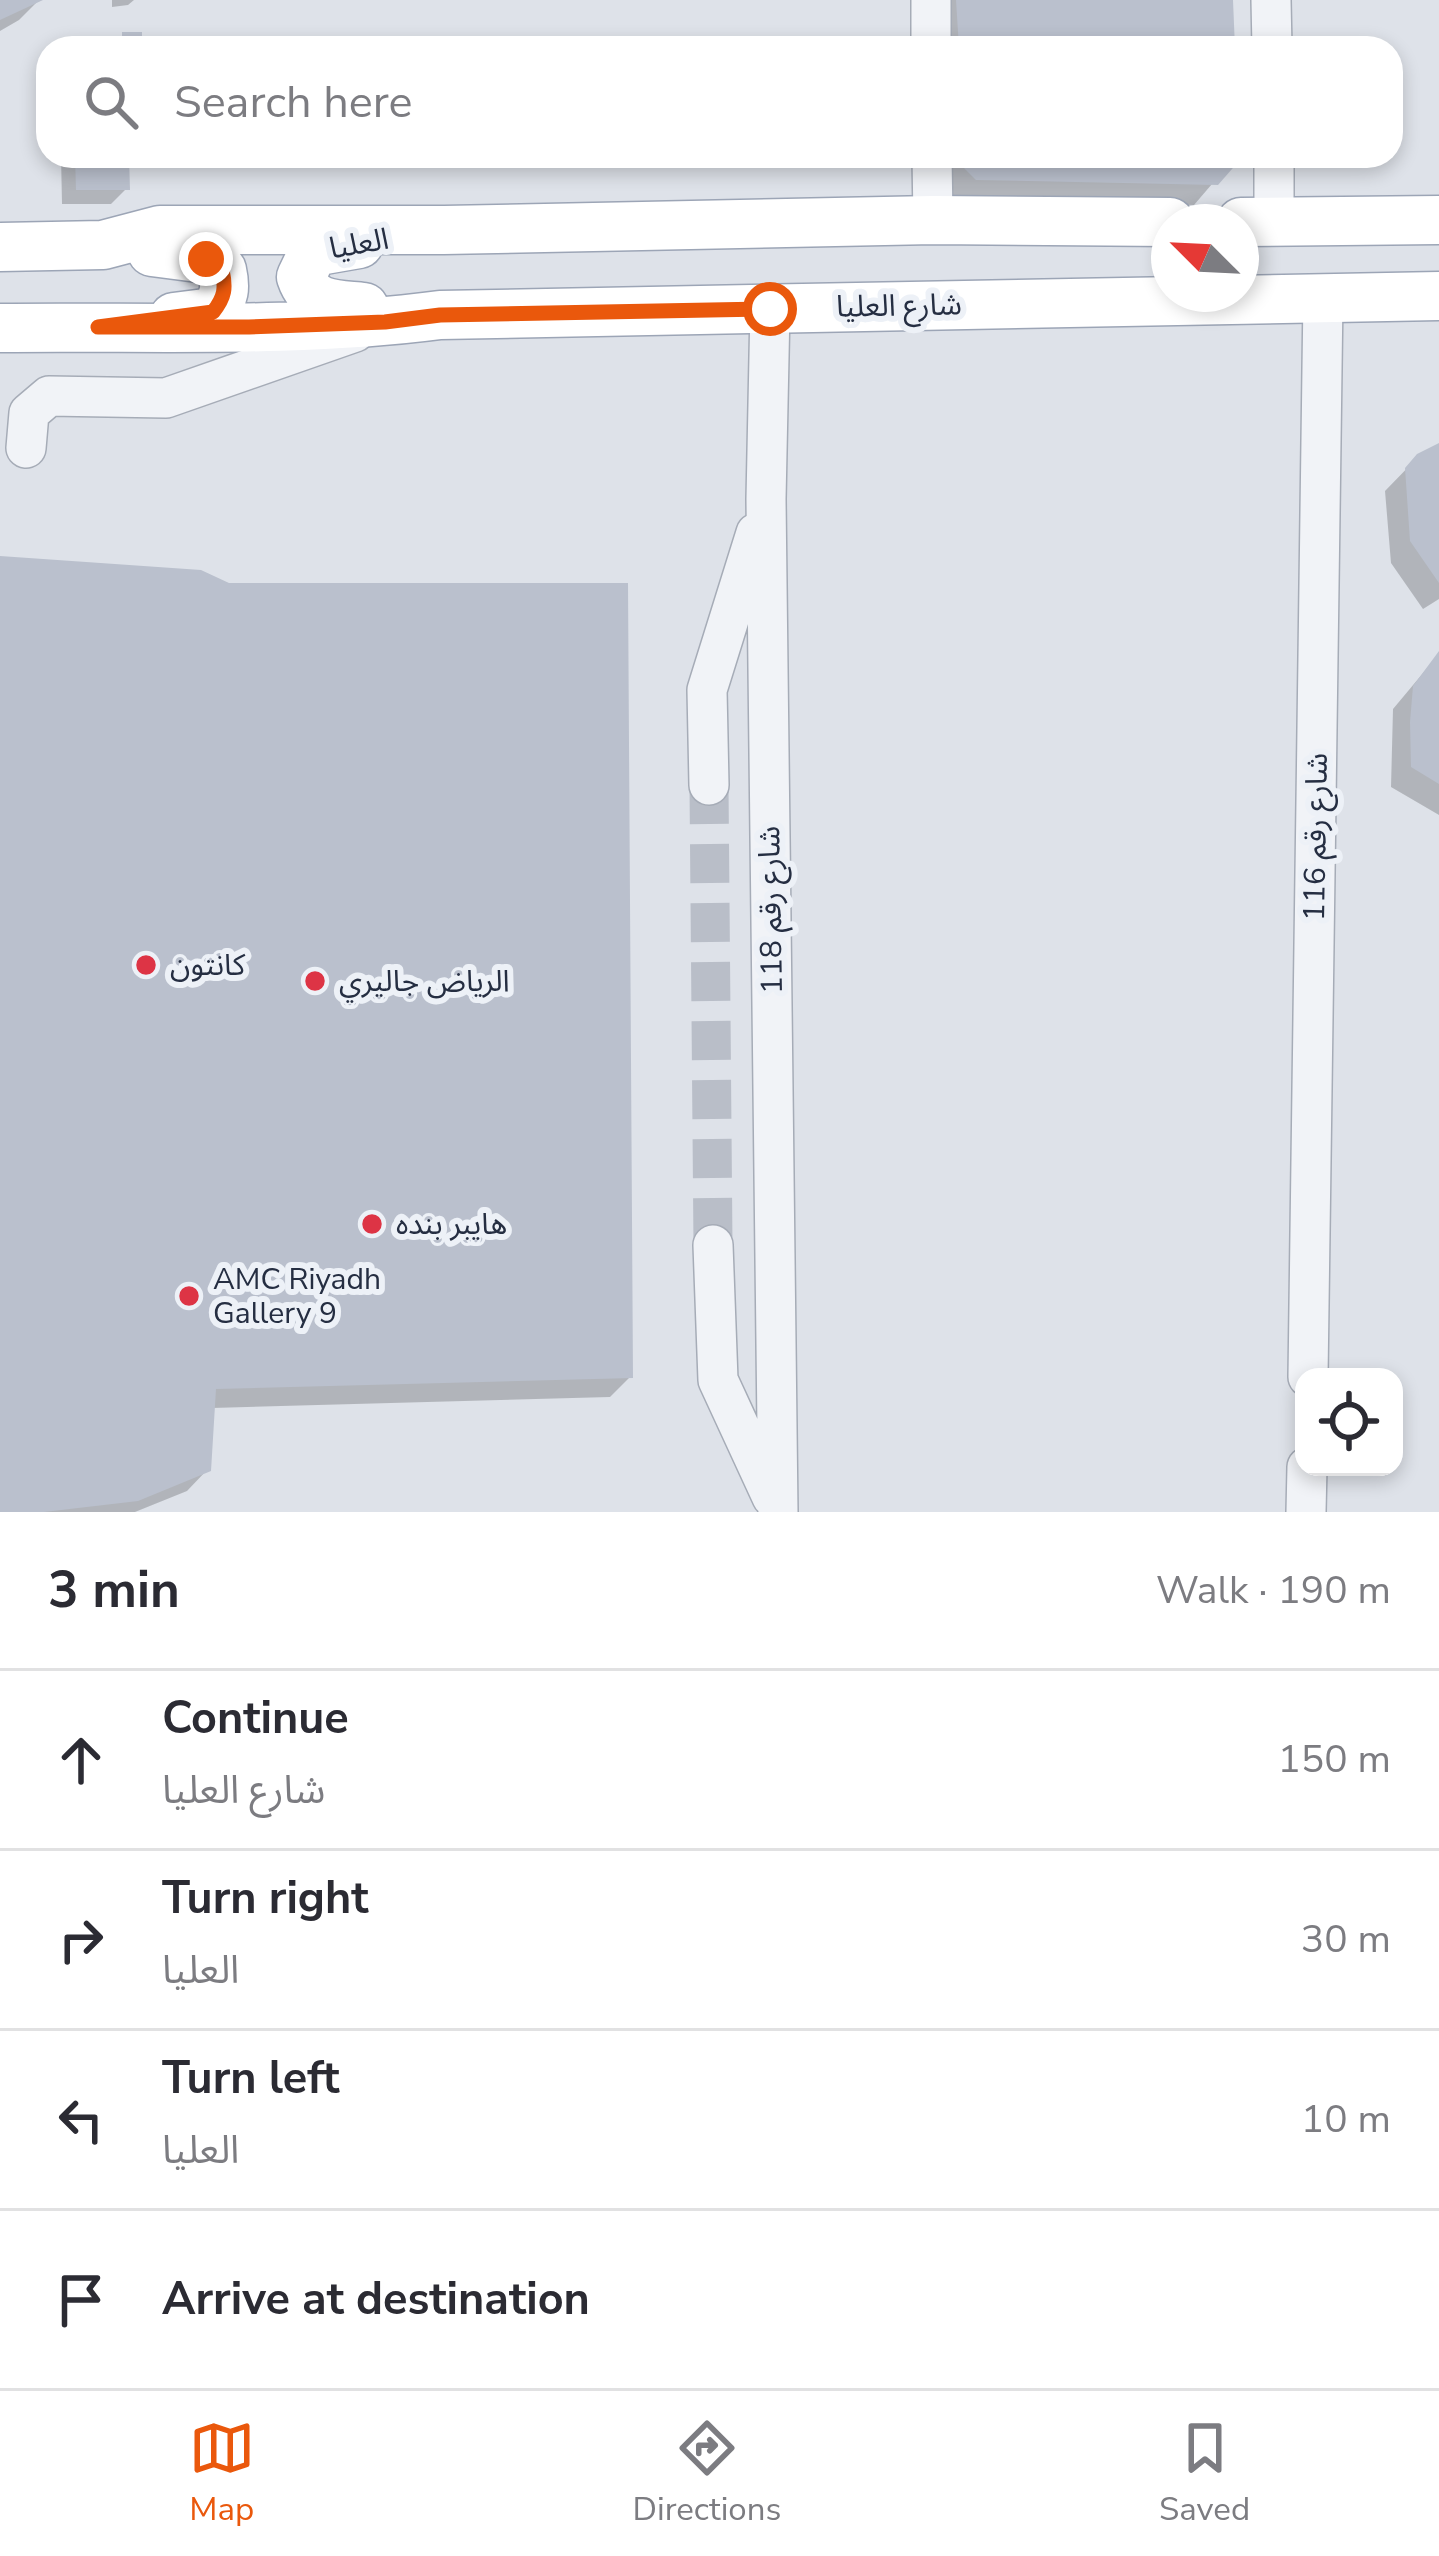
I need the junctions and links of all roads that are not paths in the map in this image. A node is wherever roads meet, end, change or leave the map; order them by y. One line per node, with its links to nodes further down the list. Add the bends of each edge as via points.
1 (931, 0): 3 (street)
2 (1271, 0): 4 (street)
3 (931, 36)
4 (1272, 36)
5 (932, 168): 8 (street)
6 (1271, 168): 7 (street)
7 (1259, 219)
8 (933, 220): 10 (main road); 12 (main road)
9 (1439, 220): 11 (main road)
10 (1151, 222)
11 (1259, 223)
12 (444, 230): 13 (main road, via 160,230); 18 (main road, العليا, via 313,252 301,277 321,302)
13 (103, 245): 14 (main road); 20 (main road, via 206,259 222,270 225,287 213,312)
14 (0, 247)
15 (1439, 296): 16 (main road, شارع العليا)
16 (1323, 297): 17 (main road, شارع العليا); 26 (street, شارع رقم 116)
17 (770, 309): 18 (main road, شارع العليا); 23 (street, شارع رقم 118)
18 (440, 315): 19 (main road, شارع العليا)
19 (385, 322): 20 (main road, شارع العليا); 22 (street, via 166,398 49,396 29,413)
20 (98, 327): 21 (main road, شارع العليا)
21 (0, 328)
22 (26, 448)
23 (766, 499): 24 (street, via 707,690); 28 (street, شارع رقم 118)
24 (709, 785)
25 (713, 1245): 28 (street, via 718,1380)
26 (1308, 1368)
27 (1307, 1476): 29 (street)
28 (778, 1511)
29 (1306, 1512)

